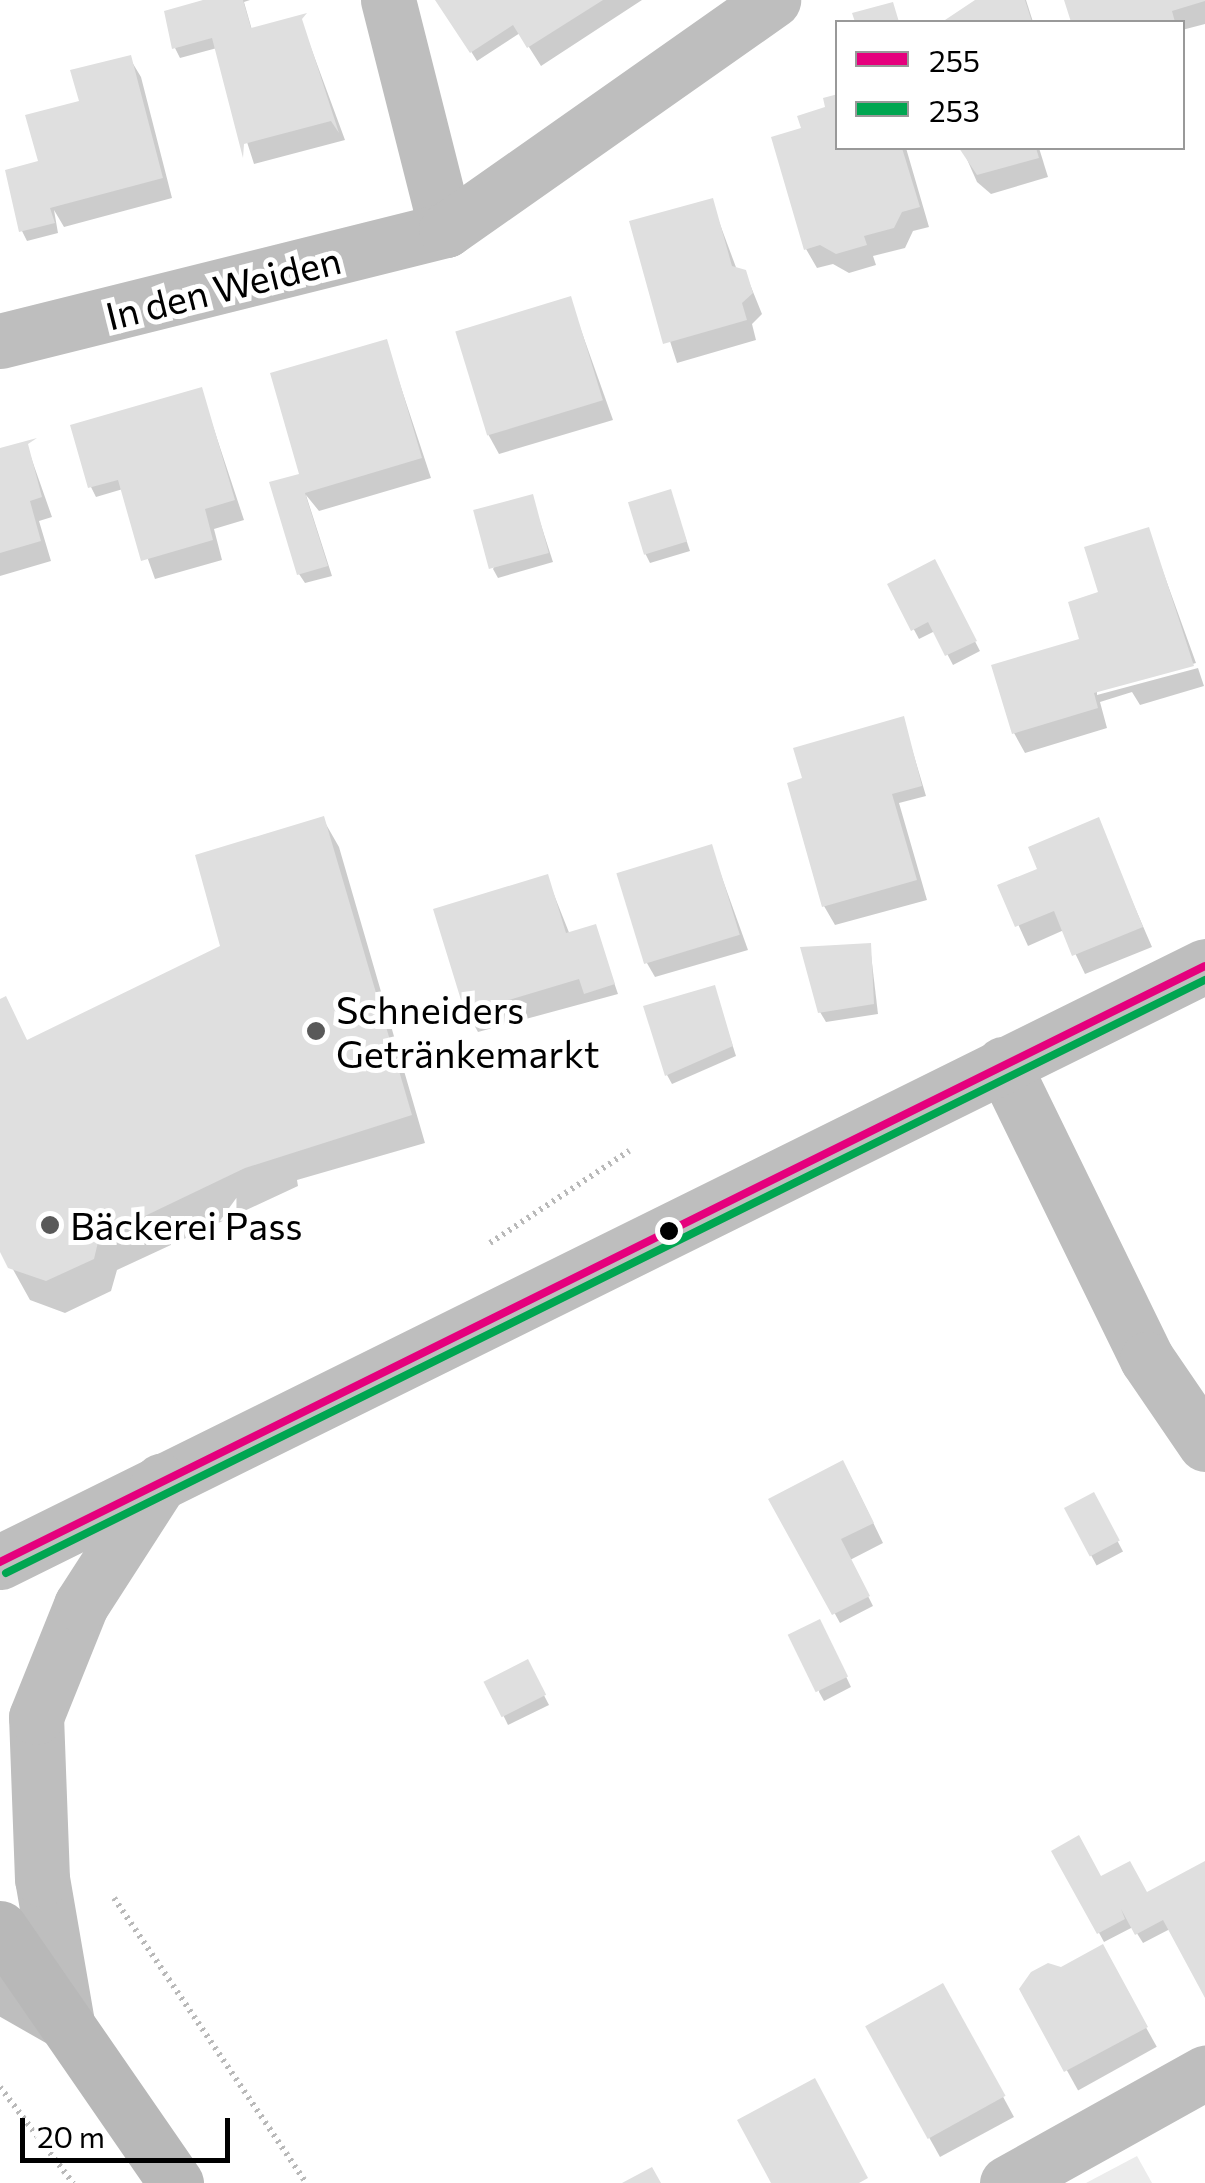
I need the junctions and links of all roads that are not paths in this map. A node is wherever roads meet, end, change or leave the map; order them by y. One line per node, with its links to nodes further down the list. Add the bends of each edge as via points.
1 (388, 0): 3 (street)
2 (773, 0): 3 (street, In den Weiden)
3 (446, 230): 4 (street, In den Weiden)
4 (0, 341)
5 (1205, 966): 6 (street)
6 (1003, 1064): 7 (street, via 1148,1359); 8 (street)
7 (1205, 1444)
8 (161, 1482): 9 (street); 12 (street, via 81,1605 36,1717 42,1879)
9 (0, 1562)
10 (0, 1928): 12 (main road)
11 (0, 1985): 12 (street)
12 (67, 2024): 14 (main road)
13 (1203, 2079): 15 (street)
14 (176, 2183)
15 (1007, 2183)

